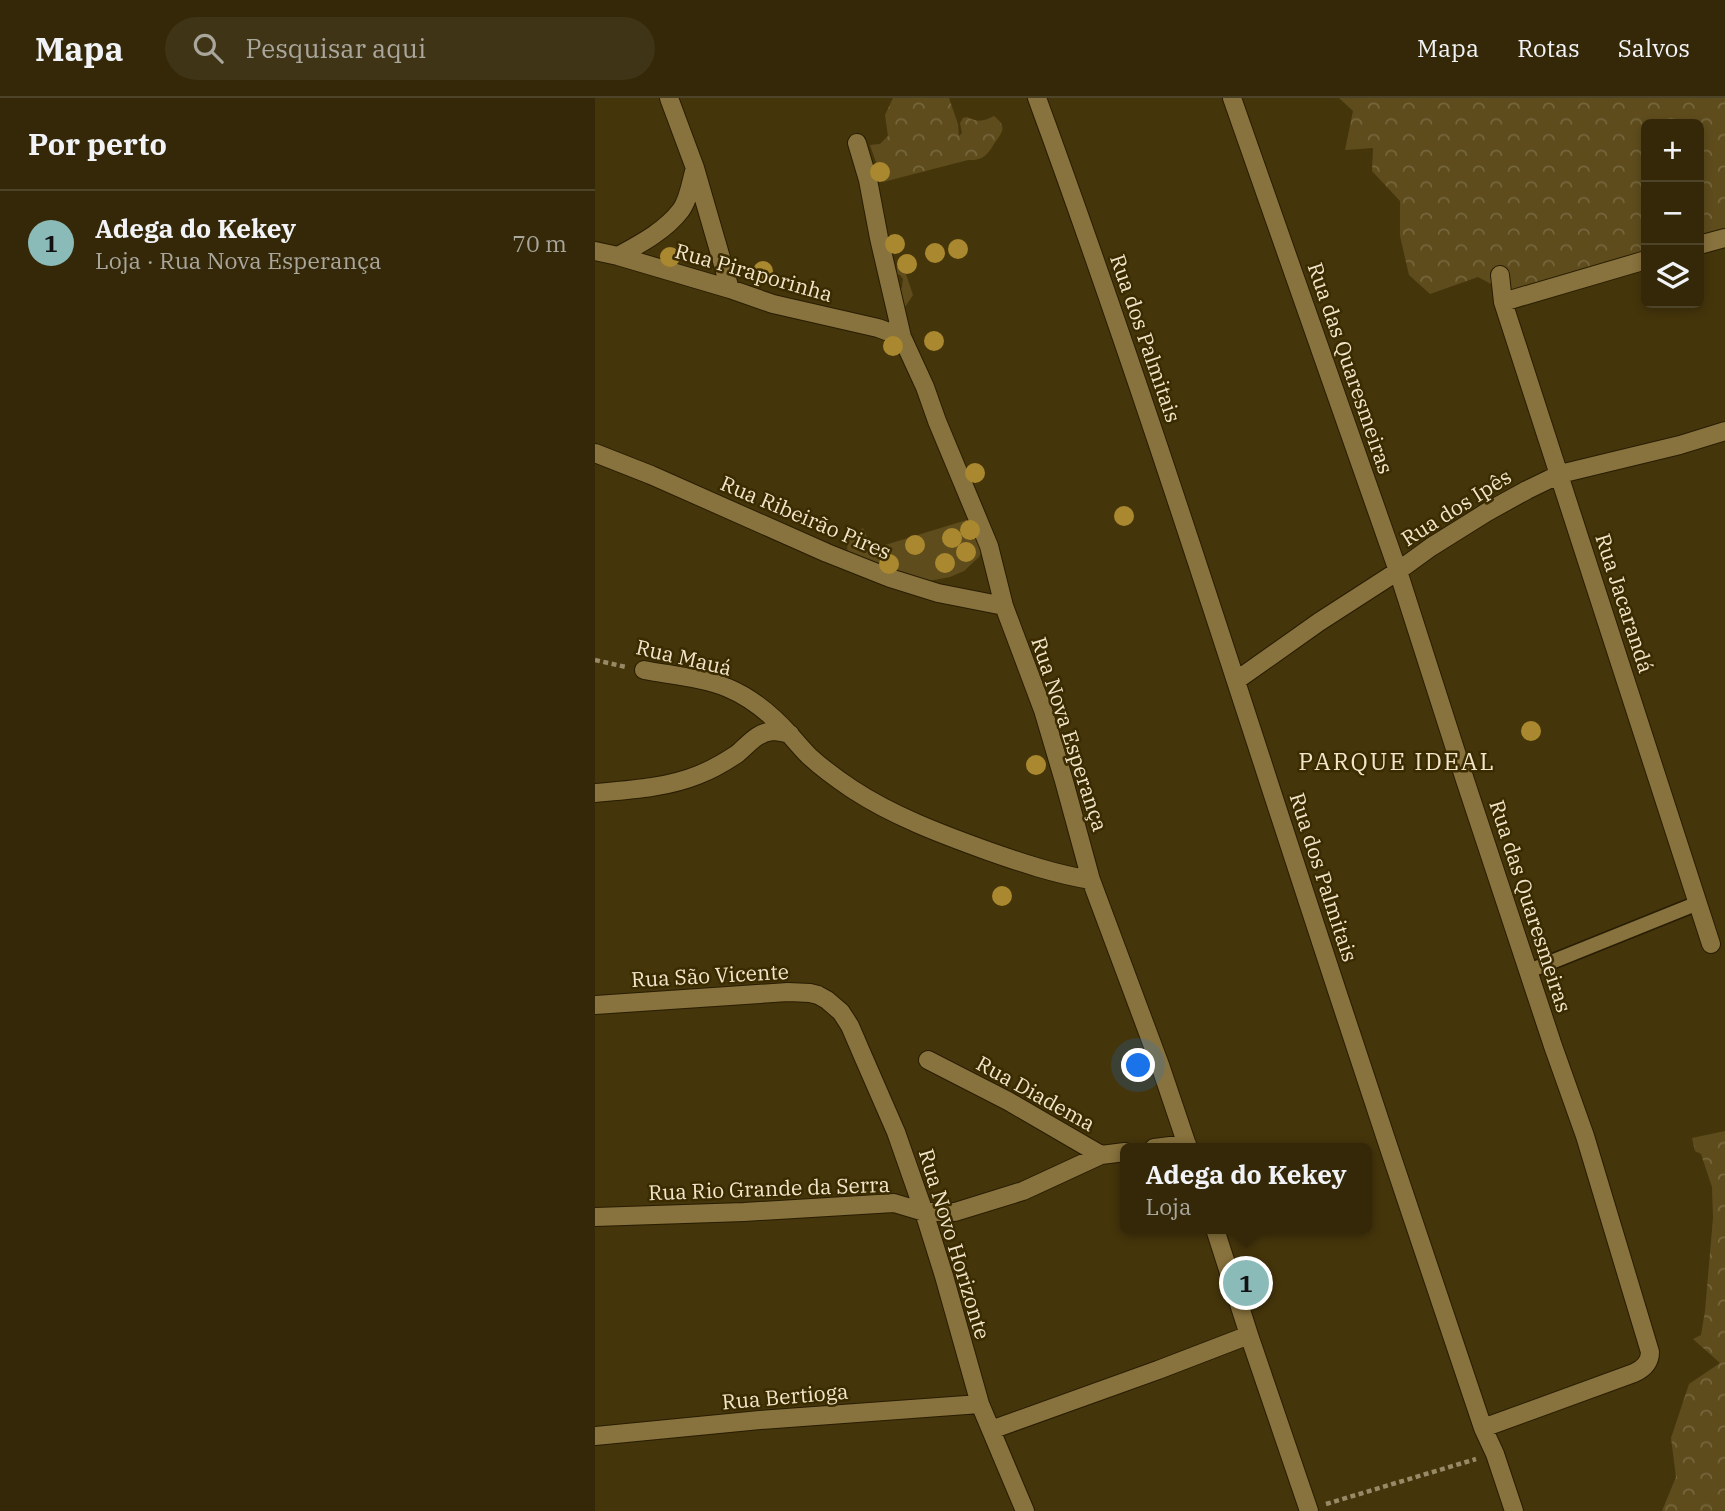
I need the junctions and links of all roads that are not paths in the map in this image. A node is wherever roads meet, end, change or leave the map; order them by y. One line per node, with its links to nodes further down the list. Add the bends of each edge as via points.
1 (669, 98): 5 (street)
2 (1037, 98): 21 (street, Rua dos Palmitais)
3 (1233, 98): 18 (street, Rua das Quaresmeiras)
4 (857, 143): 14 (street, Rua Nova Esperança)
5 (695, 168): 9 (street, via 681,210 658,232); 12 (street)
6 (1725, 238): 7 (street)
7 (1704, 244)
8 (595, 251): 9 (street, Rua Piraporinha)
9 (618, 256): 12 (street, Rua Piraporinha)
10 (1641, 261): 13 (street)
11 (1500, 275): 13 (street, Rua Jacarandá)
12 (730, 289): 14 (street, Rua Piraporinha)
13 (1503, 302): 17 (street, Rua Jacarandá)
14 (902, 337): 19 (street, Rua Nova Esperança, via 989,545)
15 (1725, 431): 17 (street, Rua dos Ipês)
16 (595, 453): 19 (street, Rua Ribeirão Pires, via 890,578)
17 (1560, 474): 18 (street, Rua dos Ipês, via 1487,512); 25 (street, Rua Jacarandá)
18 (1398, 571): 21 (street, Rua dos Ipês); 27 (street, Rua das Quaresmeiras)
19 (1005, 606): 24 (street, Rua Nova Esperança, via 1043,710)
20 (644, 670): 22 (street, Rua Mauá, via 726,687 749,699)
21 (1237, 680): 39 (street, Rua dos Palmitais)
22 (789, 734): 23 (street, via 773,731 761,735 725,762 697,775 659,786); 24 (street, Rua Mauá, via 827,771 908,819 1011,859)
23 (595, 793)
24 (1091, 880): 31 (street, Rua Nova Esperança)
25 (1698, 903): 26 (street, Rua Jacarandá); 27 (lane)
26 (1711, 944)
27 (1528, 971): 39 (street, Rua das Quaresmeiras, via 1585,1136 1650,1359 1634,1373)
28 (827, 1000): 29 (street, Rua São Vicente, via 788,992); 34 (street, Rua Novo Horizonte, via 841,1012 858,1045)
29 (595, 1005)
30 (928, 1060): 33 (street, Rua Diadema)
31 (1186, 1143)
32 (1120, 1153): 33 (street, Rua Diadema)
33 (1101, 1155): 34 (street, Rua Rio Grande da Serra, via 1023,1191 955,1212)
34 (924, 1212): 35 (street, Rua Rio Grande da Serra, via 894,1203); 38 (street, Rua Novo Horizonte)
35 (595, 1217)
36 (1217, 1234): 37 (street)
37 (1249, 1335): 40 (street); 42 (street)
38 (980, 1404): 40 (street, Rua Novo Horizonte); 41 (street, Rua Bertioga)
39 (1483, 1427): 44 (street, Rua dos Palmitais)
40 (991, 1430): 43 (street, Rua Novo Horizonte)
41 (595, 1436)
42 (1309, 1510)
43 (1025, 1511)
44 (1514, 1511)

